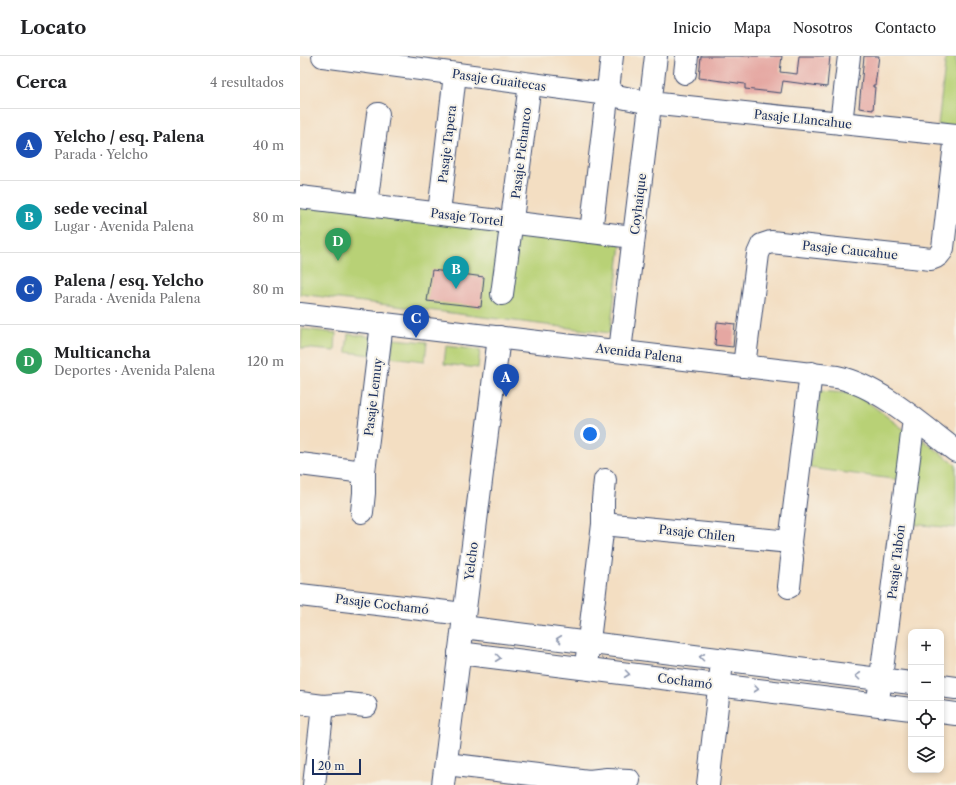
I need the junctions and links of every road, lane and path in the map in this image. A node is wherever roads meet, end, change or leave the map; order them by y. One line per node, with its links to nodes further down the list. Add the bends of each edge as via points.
1 (323, 56): 5 (street, Pasaje Guaitecas)
2 (612, 56): 7 (street)
3 (656, 56): 8 (street, Coyhaique)
4 (849, 56): 10 (street)
5 (452, 68): 6 (street, Pasaje Guaitecas); 14 (street, Pasaje Tapera)
6 (530, 84): 7 (street, Pasaje Guaitecas); 15 (street, Pasaje Pichanco)
7 (607, 94): 8 (street, Pasaje Guaitecas); 16 (street)
8 (650, 103): 10 (street, Pasaje Llancahue); 17 (street, Coyhaique)
9 (378, 114): 13 (street)
10 (841, 123): 11 (street, Pasaje Llancahue)
11 (956, 135): 23 (street, Pasaje Caucahue, via 943,248 936,258 771,242 762,244 758,254)
12 (300, 197): 13 (street, Pasaje Tortel)
13 (366, 205): 14 (street, Pasaje Tortel)
14 (439, 214): 15 (street, Pasaje Tortel)
15 (512, 222): 16 (street, Pasaje Tortel); 18 (street, Pasaje Pichanco)
16 (591, 232): 17 (street, Pasaje Tortel)
17 (633, 237): 22 (street, Coyhaique)
18 (502, 294)
19 (300, 314): 20 (street, Avenida Palena)
20 (382, 323): 21 (street, Avenida Palena); 28 (street, Pasaje Lemuy)
21 (499, 337): 22 (street, Avenida Palena); 35 (street, Yelcho)
22 (620, 351): 23 (street, Avenida Palena)
23 (744, 366): 24 (street, Avenida Palena)
24 (811, 373): 25 (street, Avenida Palena, via 856,382 873,390); 32 (street)
25 (914, 419): 26 (street, Avenida Palena); 40 (street, Pasaje Tabón)
26 (956, 451)
27 (300, 464): 28 (street)
28 (364, 472): 30 (street, Pasaje Lemuy)
29 (605, 480): 31 (street)
30 (362, 512)
31 (603, 524): 32 (street, Pasaje Chilen); 36 (street)
32 (790, 542): 33 (street, via 792,559)
33 (789, 587)
34 (300, 595): 35 (street, Pasaje Cochamó)
35 (463, 621): 36 (street, one-way to 35); 37 (street, Yelcho)
36 (589, 643): 38 (street, one-way to 36); 39 (street)
37 (459, 653): 39 (street, Cochamó, one-way to 39); 52 (street, Yelcho)
38 (723, 659): 40 (street, one-way to 38); 42 (street)
39 (585, 668): 42 (street, Cochamó, one-way to 42)
40 (880, 679): 41 (street); 46 (street, Pasaje Tabón)
41 (908, 683)
42 (720, 685): 46 (street, Cochamó, one-way to 46); 57 (street)
43 (944, 686): 44 (street)
44 (956, 688)
45 (300, 703): 47 (street)
46 (877, 705): 49 (street, Cochamó)
47 (323, 706): 48 (street); 55 (street)
48 (366, 706)
49 (908, 709)
50 (944, 712): 51 (street)
51 (956, 714)
52 (446, 764): 54 (street); 56 (street, Yelcho)
53 (629, 780): 54 (street, via 607,779)
54 (589, 783)
55 (314, 785)
56 (443, 785)
57 (708, 785)

